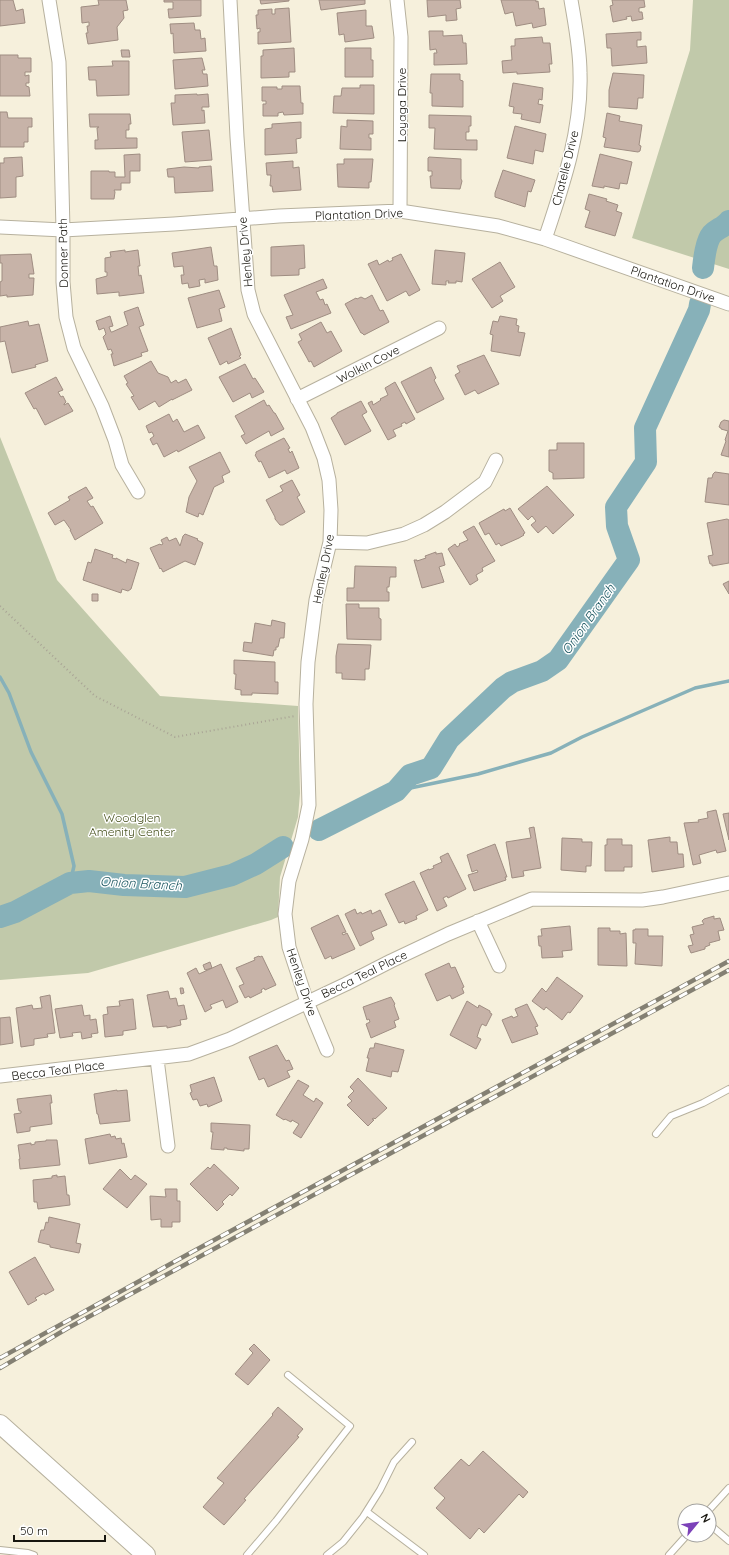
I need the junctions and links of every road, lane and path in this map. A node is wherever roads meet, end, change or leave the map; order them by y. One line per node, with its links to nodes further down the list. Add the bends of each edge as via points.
1 (49, 0): 8 (street, Donner Path, via 59,62)
2 (230, 0): 6 (street, Henley Drive)
3 (396, 0): 5 (street, Loyaga Drive, via 401,37)
4 (571, 0): 9 (street, Chatelle Drive, via 580,73 579,107 573,148)
5 (400, 211): 6 (street, Plantation Drive); 9 (street, Plantation Drive, via 498,226)
6 (242, 219): 8 (street, Plantation Drive); 12 (street, Henley Drive, via 248,290 254,314)
7 (0, 227): 8 (street, Plantation Drive)
8 (63, 230): 14 (street, Donner Path, via 66,317 74,348 102,406 122,465)
9 (545, 239): 10 (street, Plantation Drive)
10 (729, 304)
11 (439, 328): 12 (street, Wolkin Cove)
12 (297, 400): 15 (street, Henley Drive, via 312,427 324,458 330,491)
13 (496, 460): 15 (street, via 485,482 424,525 404,534 367,542)
14 (138, 492)
15 (330, 542): 21 (street, Henley Drive, via 316,600 308,662 306,704 309,805 289,881 285,914 289,947)
16 (0, 606): 17 (path, via 95,696 176,737)
17 (295, 716)
18 (729, 884): 19 (street, Becca Teal Place, via 642,900 532,899)
19 (478, 921): 20 (street); 21 (street, Becca Teal Place)
20 (499, 966)
21 (307, 1002): 22 (street, Henley Drive); 23 (street, Becca Teal Place, via 230,1039 189,1054)
22 (327, 1050)
23 (157, 1059): 24 (street, Becca Teal Place); 27 (street)
24 (0, 1076)
25 (729, 1089): 26 (lane, via 671,1116)
26 (656, 1134)
27 (168, 1146)
28 (288, 1375): 40 (lane, via 350,1426)
29 (0, 1424): 39 (main road)
30 (412, 1442): 33 (lane, via 394,1462)
31 (729, 1488): 32 (lane)
32 (715, 1503)
33 (367, 1512): 41 (lane, via 343,1542); 42 (lane)
34 (717, 1531): 35 (lane)
35 (729, 1541)
36 (680, 1543): 43 (lane)
37 (0, 1550): 38 (lane)
38 (34, 1555)
39 (146, 1555)
40 (247, 1555)
41 (327, 1555)
42 (424, 1555)
43 (669, 1555)

